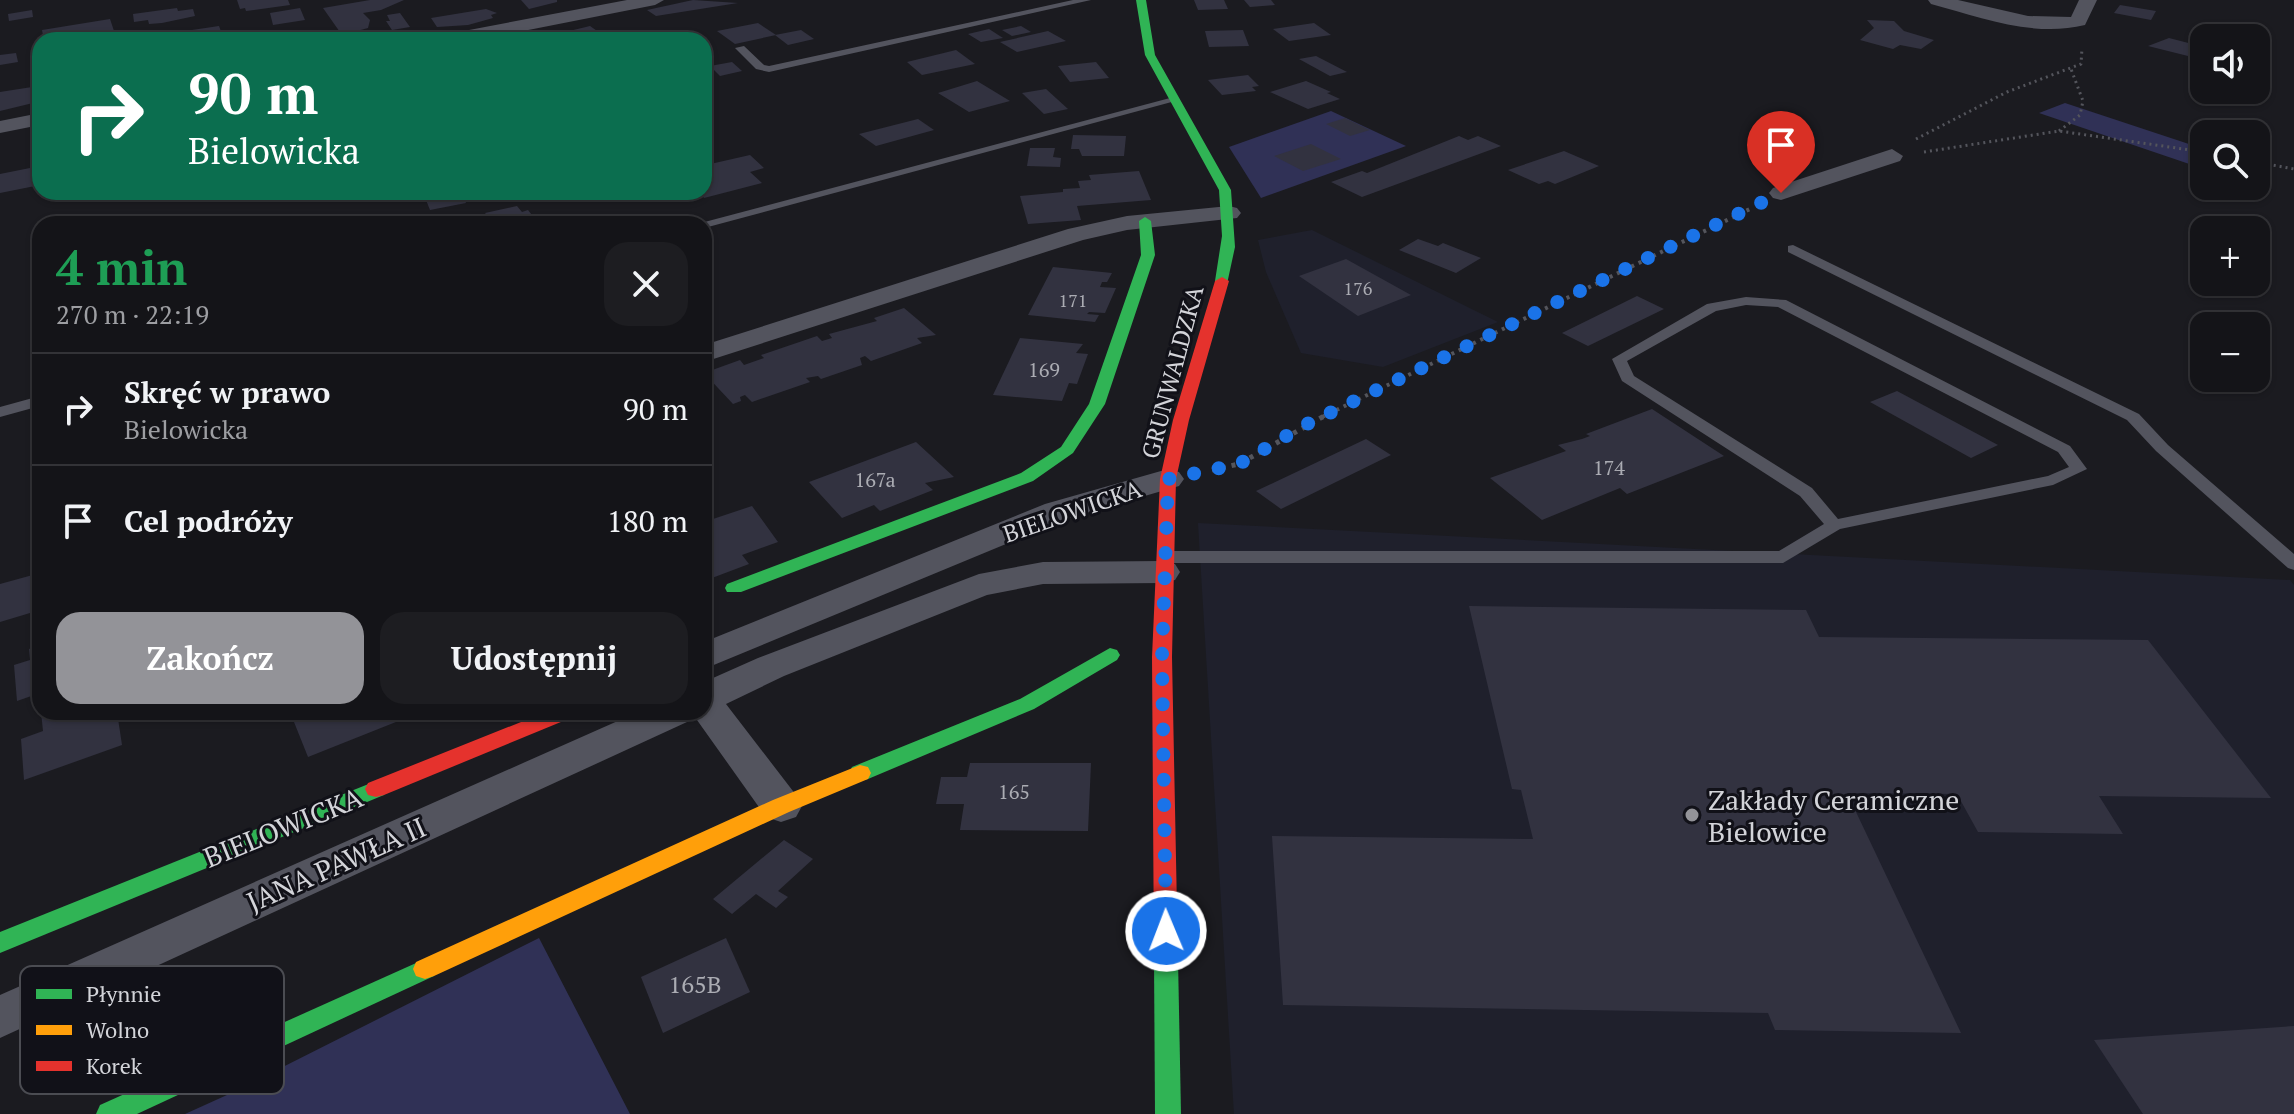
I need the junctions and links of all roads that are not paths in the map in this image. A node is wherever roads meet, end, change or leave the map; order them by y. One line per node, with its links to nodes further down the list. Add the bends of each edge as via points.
1 (655, 0): 6 (street)
2 (1086, 0): 7 (lane, via 769,69)
3 (1141, 0): 8 (street, GRUNWALDZKA, via 1150,55)
4 (1937, 0): 5 (street, via 2066,25 2078,21)
5 (2088, 0)
6 (489, 32)
7 (740, 48)
8 (1174, 100): 13 (street, GRUNWALDZKA, via 1225,190); 15 (lane)
9 (32, 121): 10 (street)
10 (0, 127)
11 (1892, 156): 12 (street)
12 (1781, 193)
13 (1229, 213): 14 (street); 20 (street, GRUNWALDZKA, via 1229,257)
14 (1145, 221): 17 (street, via 1077,234); 24 (street, via 1148,255 1143,270 1097,404 1067,450 1027,477)
15 (712, 222)
16 (1793, 249): 23 (lane, via 2133,417)
17 (712, 351)
18 (32, 403): 19 (lane)
19 (0, 412)
20 (1168, 479): 22 (street, GRUNWALDZKA); 25 (street, BIELOWICKA, via 1057,511)
21 (1834, 525): 21 (lane, via 2053,480 2079,469 2064,449 1781,303 1746,301 1712,307 1619,359 1627,378 1806,492); 22 (lane, via 1783,557)
22 (1163, 564): 27 (street, via 1043,573 979,585 771,667); 39 (street, GRUNWALDZKA)
23 (2294, 564)
24 (734, 588)
25 (712, 653)
26 (1110, 655): 31 (street, via 1027,704)
27 (712, 696)
28 (712, 711): 31 (street)
29 (546, 720): 32 (street, BIELOWICKA)
30 (655, 720): 33 (street, JANA PAWŁA II)
31 (781, 806): 36 (street)
32 (0, 943)
33 (113, 966)
34 (20, 1008): 35 (street, JANA PAWŁA II)
35 (0, 1017)
36 (284, 1034)
37 (153, 1094): 38 (street)
38 (109, 1114)
39 (1168, 1114)

